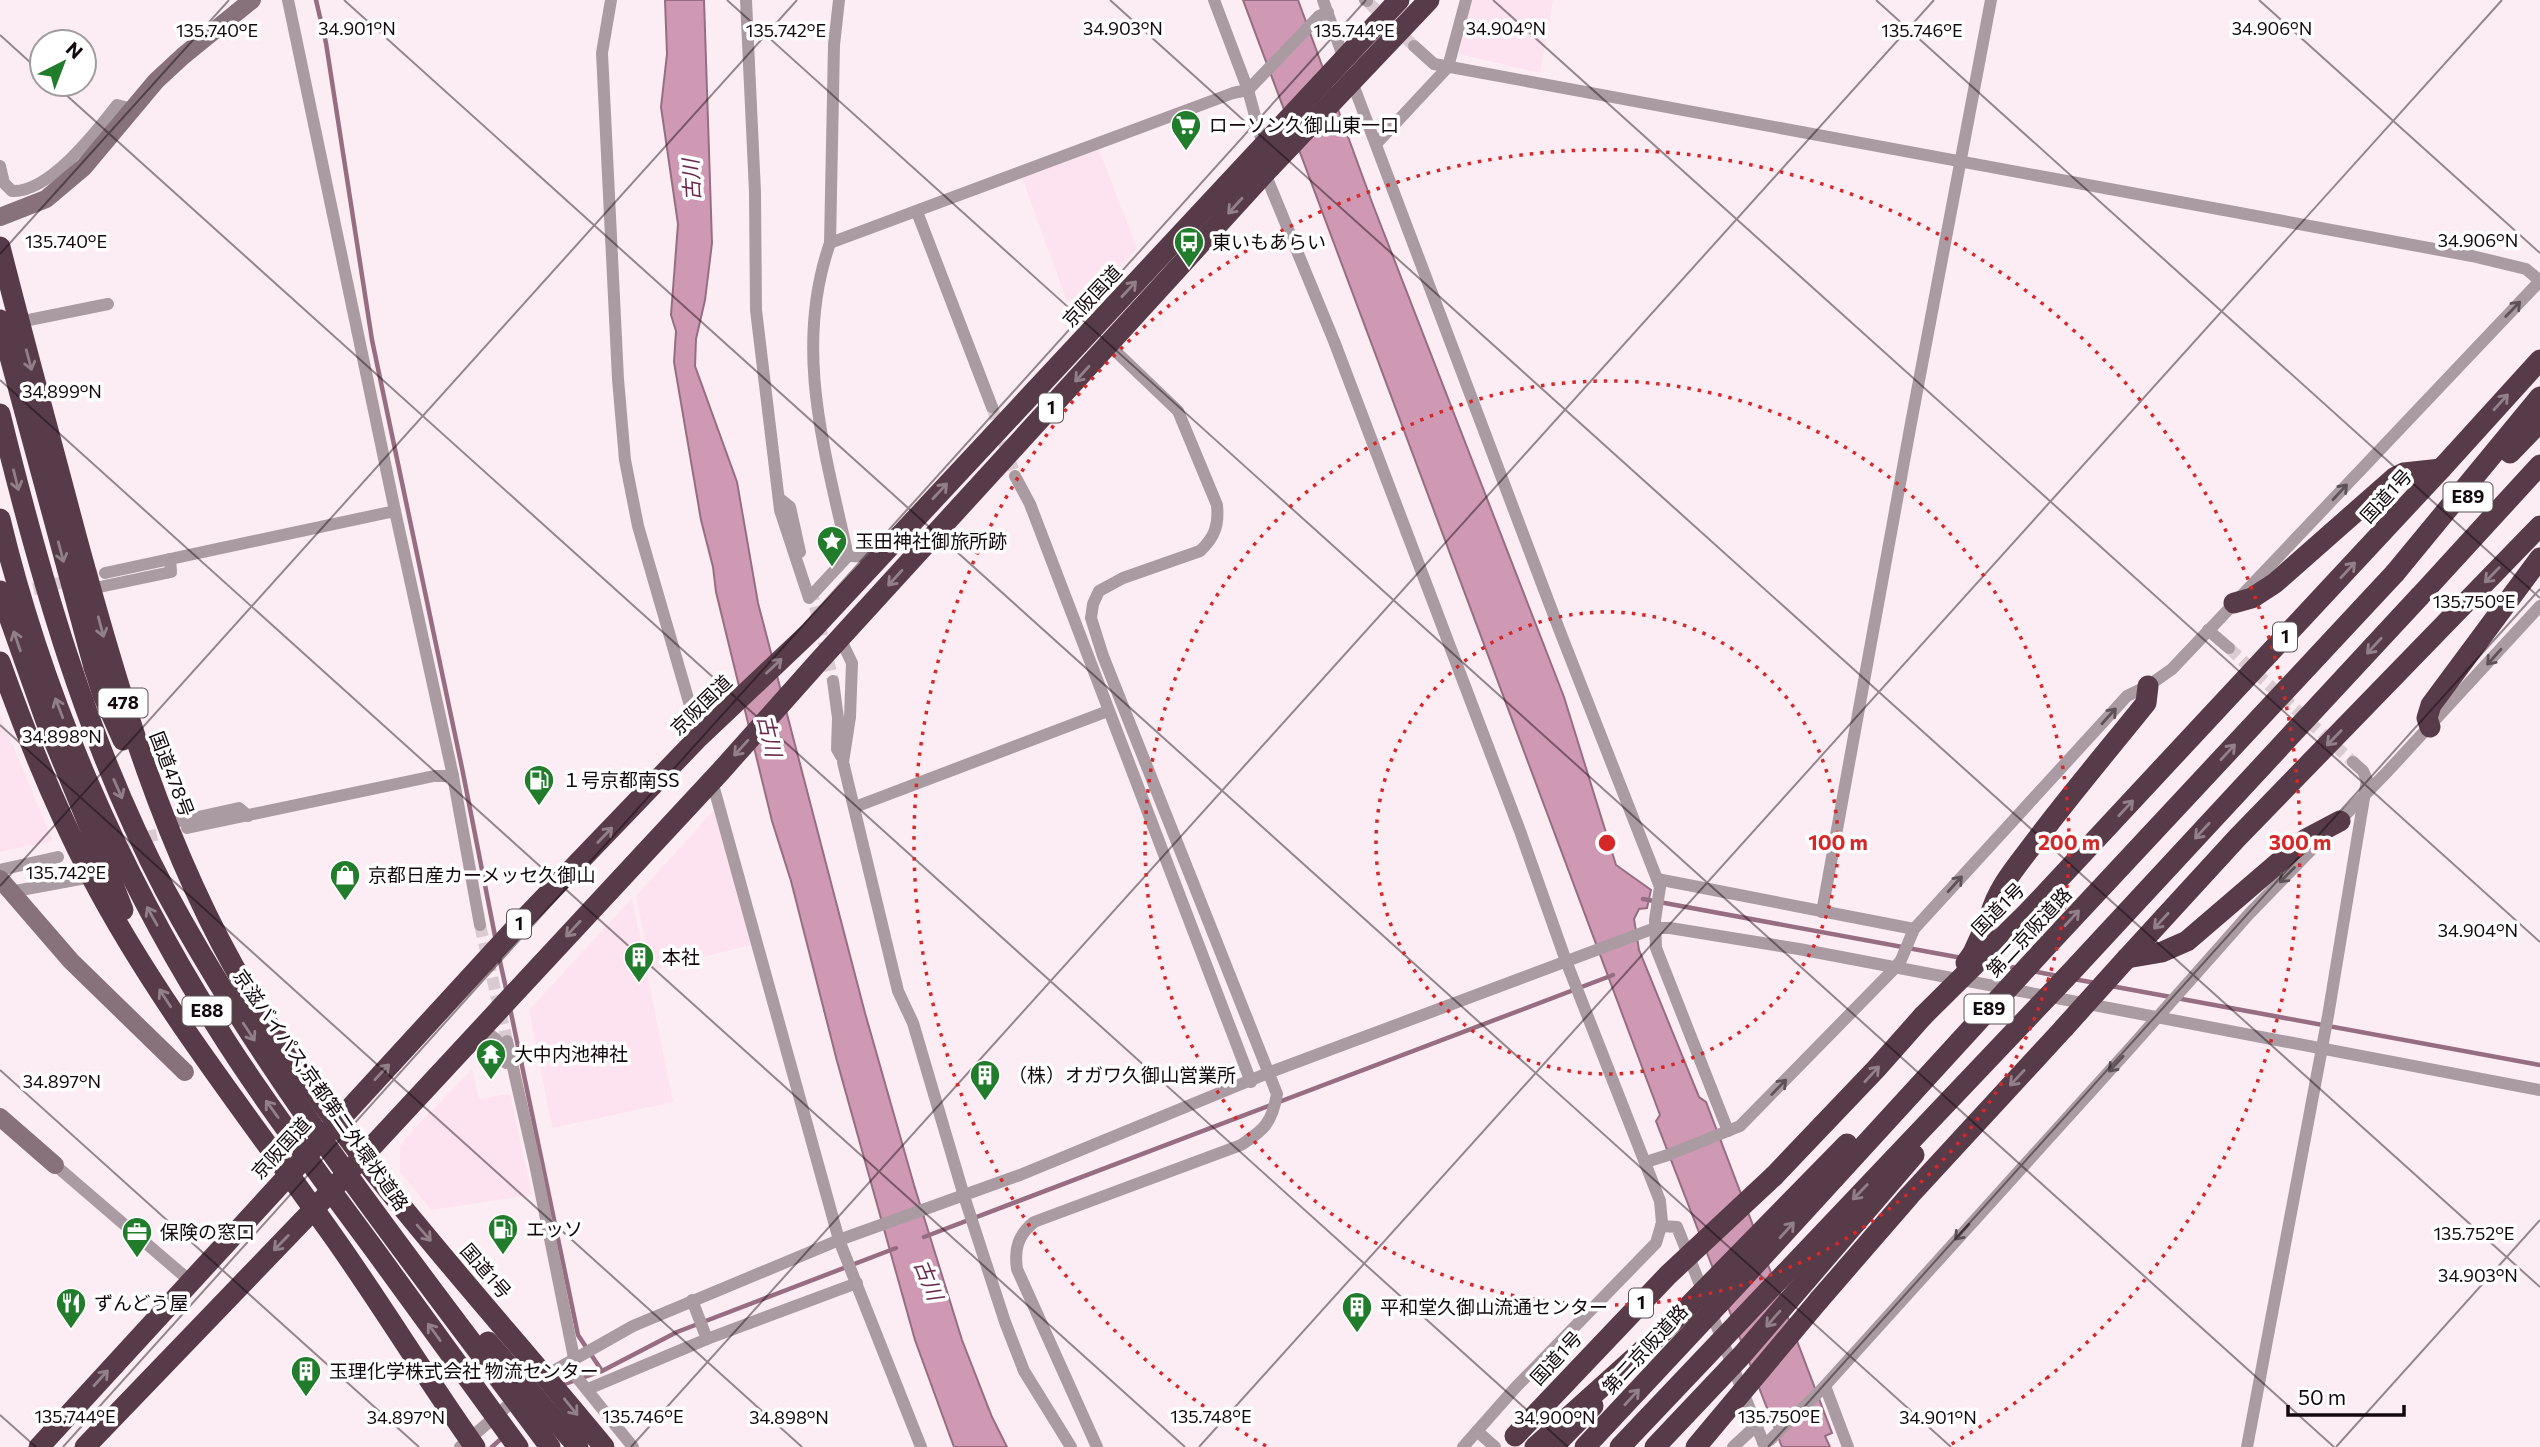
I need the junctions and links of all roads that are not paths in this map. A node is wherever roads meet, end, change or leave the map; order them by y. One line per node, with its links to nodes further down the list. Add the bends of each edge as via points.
1 (252, 0): 16 (street, via 183,56)
2 (288, 0): 40 (street)
3 (611, 0): 62 (street, via 602,53 625,460 638,526)
4 (746, 0): 39 (street, via 756,310)
5 (839, 0): 24 (street)
6 (1214, 0): 15 (street)
7 (1399, 0): 14 (highway, 京阪国道 / 1)
8 (1429, 0): 14 (highway, 京阪国道 / 1)
9 (1466, 0): 13 (street)
10 (1991, 0): 19 (street)
11 (1323, 9): 14 (street); 15 (street)
12 (1415, 46): 13 (street, via 1434,64)
13 (1448, 66): 17 (street); 19 (street)
14 (1345, 73): 17 (street); 18 (highway, 京阪国道 / 1)
15 (1251, 87): 18 (street); 22 (street)
16 (132, 110): 20 (street, via 117,105 71,158 23,192 12,191 4,183); 23 (street, via 84,167 46,200)
17 (1377, 142): 75 (street)
18 (1273, 146): 21 (highway, 京阪国道 / 1); 44 (highway, 京阪国道 / 1, one-way to 18)
19 (1962, 162): 26 (street, via 2472,256 2526,269); 77 (street)
20 (0, 166)
21 (1264, 174): 29 (highway, 京阪国道 / 1, one-way to 29); 83 (street, via 1334,341)
22 (917, 212): 24 (street); 32 (street)
23 (0, 217)
24 (830, 243): 43 (street, via 820,270 811,344 827,463)
25 (0, 247): 28 (highway, 国道478号 / 478)
26 (2540, 281): 52 (street, one-way to 26)
27 (108, 304): 28 (street)
28 (9, 321): 48 (highway, 国道478号 / 478, one-way to 48); 71 (highway, one-way to 71, bridge, via 94,667 115,724)
29 (1109, 345): 55 (highway, 京阪国道 / 1, one-way to 55); 92 (street, via 1178,411 1217,505 1218,519 1216,531 1200,551 1123,578 1100,591 1091,618)
30 (2540, 360): 36 (highway, 国道1号 / 1, one-way to 30)
31 (2540, 397): 47 (highway)
32 (992, 407)
33 (0, 414): 99 (highway, 京滋バイパス;京都第二外環状道路 / E88, one-way to 99, bridge, via 59,631 133,824 164,888 239,1016)
34 (2540, 422): 47 (highway, 第二京阪道路 / E89)
35 (2540, 465): 51 (highway, E89)
36 (2441, 469): 52 (highway, via 2394,478 2275,583); 86 (highway, 国道1号 / 1, one-way to 36, bridge, via 2029,911)
37 (1015, 476): 60 (street, via 1030,504)
38 (2540, 481): 51 (highway)
39 (780, 499): 43 (street, via 809,598); 49 (street, via 790,507)
40 (395, 511): 46 (street); 65 (street)
41 (0, 519): 123 (highway, E88, one-way to 41, bridge, via 262,1095 177,961 80,762 33,634)
42 (2540, 526): 82 (highway, one-way to 82)
43 (848, 556): 44 (street)
44 (878, 557): 62 (highway, 京阪国道 / 1, one-way to 44, via 811,631)
45 (2540, 558): 61 (highway, via 2431,705)
46 (170, 559): 48 (street); 48 (street, via 171,572)
47 (2395, 573): 81 (highway, 第二京阪道路 / E89, one-way to 47, bridge)
48 (98, 581): 71 (highway, 国道478号 / 478, one-way to 71, via 128,718)
49 (811, 589)
50 (0, 591): 74 (highway, one-way to 50, bridge)
51 (2420, 596): 85 (highway, E89, one-way to 85, bridge)
52 (2234, 603): 54 (street)
53 (2540, 606): 61 (street, one-way to 61)
54 (2208, 630): 56 (street); 59 (street, via 2172,669)
55 (840, 638): 63 (street, via 852,663); 66 (highway, 京阪国道 / 1, one-way to 66)
56 (2229, 648)
57 (0, 662): 74 (highway, via 54,800)
58 (833, 681): 63 (street, via 837,748)
59 (2148, 685): 80 (street, one-way to 59, via 2127,696); 86 (highway, bridge, via 2146,702 2004,884 1973,953)
60 (1108, 711): 68 (street); 93 (street)
61 (2430, 727): 64 (street)
62 (702, 735): 97 (highway, 京阪国道 / 1, one-way to 62)
63 (843, 762): 68 (street)
64 (2388, 772): 67 (street); 67 (street, via 2374,776 2358,767 2367,779)
65 (453, 776): 69 (street, via 434,776); 78 (street)
66 (716, 777): 88 (highway, 京阪国道 / 1, one-way to 88); 106 (street)
67 (2364, 797): 70 (street); 90 (street)
68 (855, 807): 103 (street, via 898,991 913,1023)
69 (248, 816): 71 (street); 71 (street, via 239,808)
70 (2340, 821): 82 (highway, via 2306,839 2187,941 2162,952); 87 (street, one-way to 87)
71 (177, 826): 97 (highway, 国道478号 / 478, via 215,930 247,990)
72 (58, 857): 73 (street)
73 (0, 870)
74 (98, 871): 76 (street); 102 (highway, one-way to 74, via 144,965)
75 (1659, 883): 77 (street); 79 (street)
76 (5, 886): 91 (street, via 71,961)
77 (1822, 912): 80 (street)
78 (480, 925)
79 (1651, 927): 83 (street); 84 (street); 98 (street)
80 (1912, 932): 84 (street)
81 (2045, 948): 110 (highway, bridge); 136 (highway, 第二京阪道路 / E89, one-way to 81, bridge)
82 (2127, 958): 140 (highway, one-way to 140, bridge, via 1910,1195)
83 (1566, 961): 92 (street); 100 (street)
84 (1898, 964): 87 (street); 98 (street, one-way to 84, via 1740,1126)
85 (2073, 970): 112 (highway, one-way to 112, bridge); 137 (highway, E89, one-way to 137, bridge)
86 (1930, 1008): 133 (highway, 国道1号 / 1, one-way to 86, bridge, via 1612,1332 1774,1176)
87 (2158, 1015): 90 (street); 115 (street, one-way to 115)
88 (481, 1028): 94 (street, via 496,1039); 99 (highway, 京阪国道 / 1)
89 (507, 1041): 94 (street)
90 (2323, 1042): 95 (street); 143 (street)
91 (184, 1072)
92 (1268, 1073): 93 (street); 130 (street, via 1277,1094 1261,1132 1241,1145 1034,1222 1019,1239 1014,1253 1017,1269)
93 (1251, 1082): 103 (street)
94 (518, 1089): 113 (street)
95 (2540, 1090)
96 (0, 1117): 101 (street)
97 (336, 1122): 99 (highway, 国道1号); 102 (highway, 京阪国道 / 1)
98 (1726, 1131): 100 (street)
99 (351, 1161): 104 (highway, 京阪国道 / 1); 114 (highway, 国道1号, one-way to 114); 124 (highway, 京滋バイパス;京都第二外環状道路 / E88, bridge); 125 (highway, bridge)
100 (1646, 1161): 105 (street, via 1660,1201)
101 (55, 1165): 107 (street)
102 (288, 1174): 104 (highway); 107 (highway, 京阪国道 / 1)
103 (961, 1197): 106 (street); 129 (street, via 1024,1371)
104 (314, 1209): 120 (highway); 122 (highway, 京阪国道 / 1, one-way to 122)
105 (1661, 1226): 117 (street, via 1676,1227); 118 (street, via 1656,1242)
106 (844, 1239): 108 (street); 109 (street)
107 (190, 1281): 121 (highway, 京阪国道 / 1, one-way to 107)
108 (857, 1283): 111 (street); 128 (street)
109 (692, 1300): 111 (street); 113 (street)
110 (1665, 1330): 134 (highway, bridge); 135 (highway, bridge)
111 (707, 1339): 116 (street)
112 (1742, 1355): 138 (highway, bridge); 139 (highway, bridge)
113 (570, 1361): 114 (street); 116 (street)
114 (545, 1375): 120 (street); 126 (highway, 国道1号, one-way to 126)
115 (1823, 1387): 119 (street); 142 (street)
116 (587, 1389): 127 (street)
117 (1757, 1425): 119 (street); 141 (street)
118 (1477, 1431): 131 (street); 132 (street)
119 (1766, 1443)
120 (468, 1445)
121 (39, 1447)
122 (85, 1447)
123 (518, 1447)
124 (550, 1447)
125 (578, 1447)
126 (604, 1447)
127 (633, 1447)
128 (921, 1447)
129 (1070, 1447)
130 (1097, 1447)
131 (1463, 1447)
132 (1495, 1447)
133 (1506, 1447)
134 (1535, 1447)
135 (1553, 1447)
136 (1585, 1447)
137 (1620, 1447)
138 (1655, 1447)
139 (1668, 1447)
140 (1696, 1447)
141 (1733, 1447)
142 (1848, 1447)
143 (2247, 1447)

